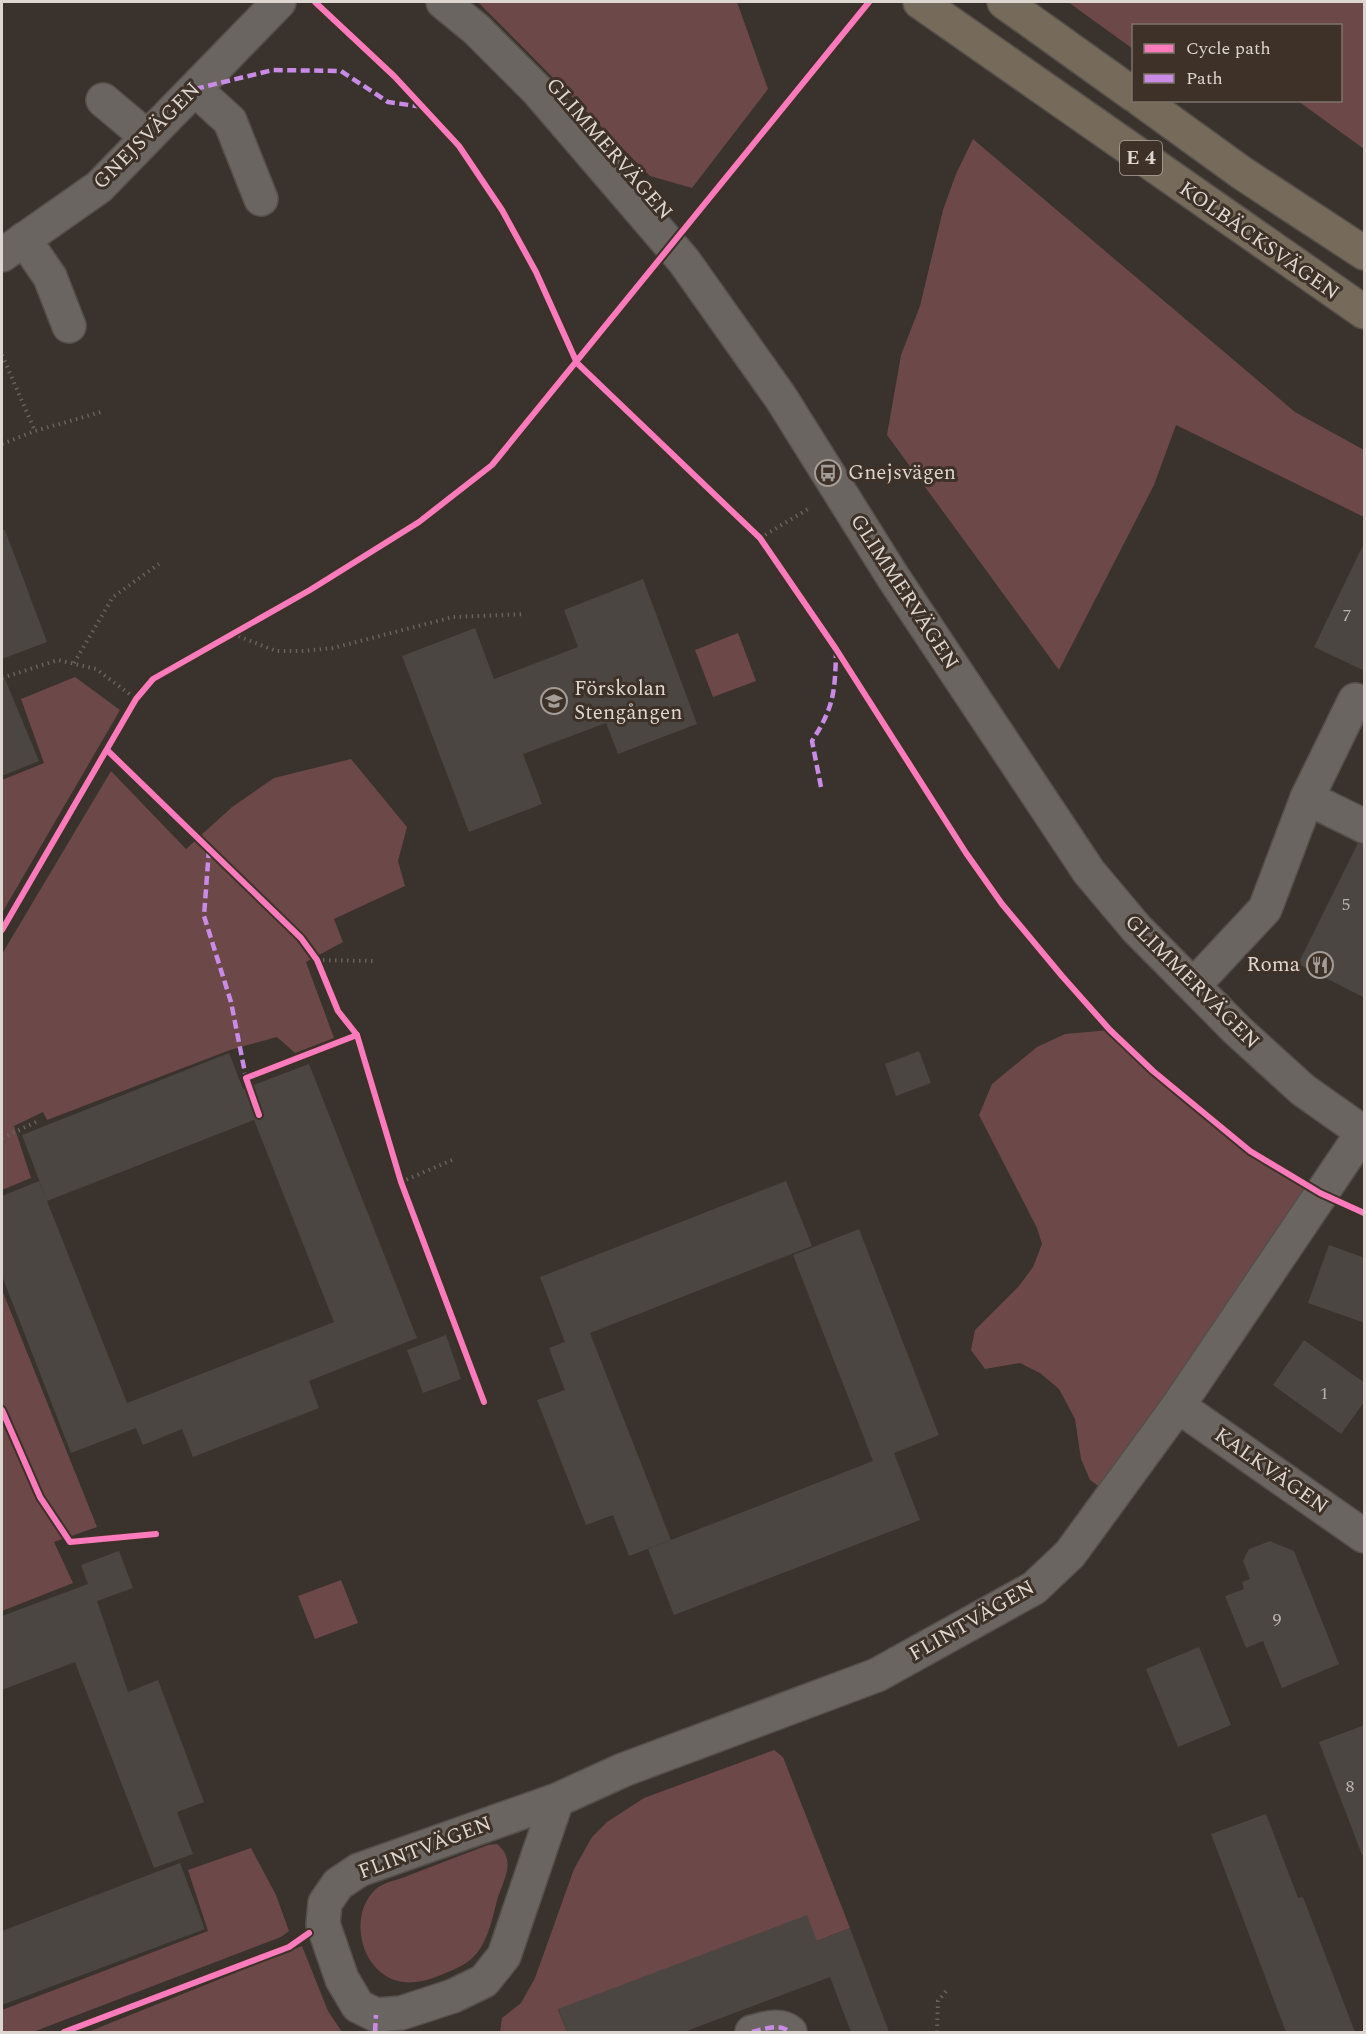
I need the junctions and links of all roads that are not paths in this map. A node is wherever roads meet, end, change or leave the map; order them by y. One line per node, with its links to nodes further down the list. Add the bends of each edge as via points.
1 (279, 2): 5 (street, GNEJSVÄGEN)
2 (443, 2): 18 (street, GLIMMERVÄGEN, via 537,90 684,261 781,398 893,577 1089,872 1137,929)
3 (920, 2): 13 (highway, KOLBÄCKSVÄGEN / E 4)
4 (1004, 2): 6 (highway)
5 (195, 89): 9 (street, GNEJSVÄGEN); 10 (street, via 230,121)
6 (1132, 94)
7 (103, 100): 9 (street)
8 (1144, 102): 12 (highway, E 4, via 1242,173)
9 (147, 137): 11 (street, GNEJSVÄGEN, via 99,187)
10 (261, 199)
11 (13, 247): 14 (street, via 50,277)
12 (1365, 253)
13 (1365, 312)
14 (69, 326)
15 (1365, 705): 16 (street, via 1355,700)
16 (1307, 798): 17 (street); 18 (street, via 1265,909)
17 (1365, 826)
18 (1194, 985): 19 (street, GLIMMERVÄGEN, via 1303,1090)
19 (1364, 1133): 20 (street, FLINTVÄGEN)
20 (1178, 1406): 21 (street, KALKVÄGEN); 22 (street, FLINTVÄGEN, via 1070,1554 1034,1588 878,1675 623,1770)
21 (1365, 1536)
22 (557, 1800): 23 (street, FLINTVÄGEN, via 504,1956 484,1980 453,1996); 23 (street, FLINTVÄGEN, via 359,1870 338,1884 325,1903 323,1924 329,1949 358,2006)
23 (375, 2024)
24 (752, 2032): 25 (street, via 772,2027)
25 (790, 2032)

